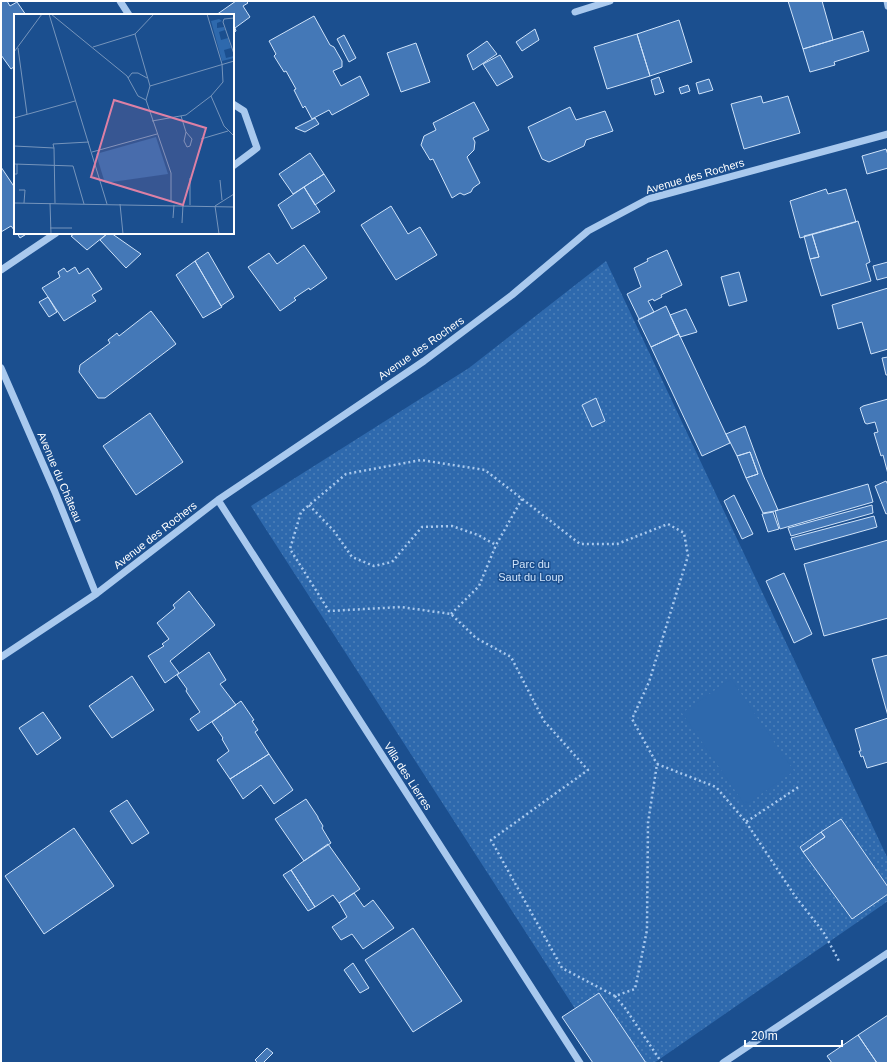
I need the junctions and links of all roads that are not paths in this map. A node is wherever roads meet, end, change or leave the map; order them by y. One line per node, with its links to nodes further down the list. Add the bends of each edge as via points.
1 (120, 1): 6 (street)
2 (610, 1): 5 (street)
3 (887, 1): 4 (street)
4 (888, 6)
5 (575, 12)
6 (129, 14)
7 (234, 105): 9 (street, via 244,111 257,148)
8 (888, 134): 13 (street, Avenue des Rochers, via 648,199 588,231 512,296 424,361)
9 (234, 165)
10 (55, 234): 11 (street)
11 (1, 270)
12 (1, 368): 14 (street, Avenue du Château)
13 (218, 500): 14 (street, Avenue des Rochers); 17 (street, Villa des Lierres)
14 (96, 594): 15 (street, Avenue des Rochers)
15 (1, 657)
16 (888, 954): 18 (street)
17 (580, 1063)
18 (723, 1063)

